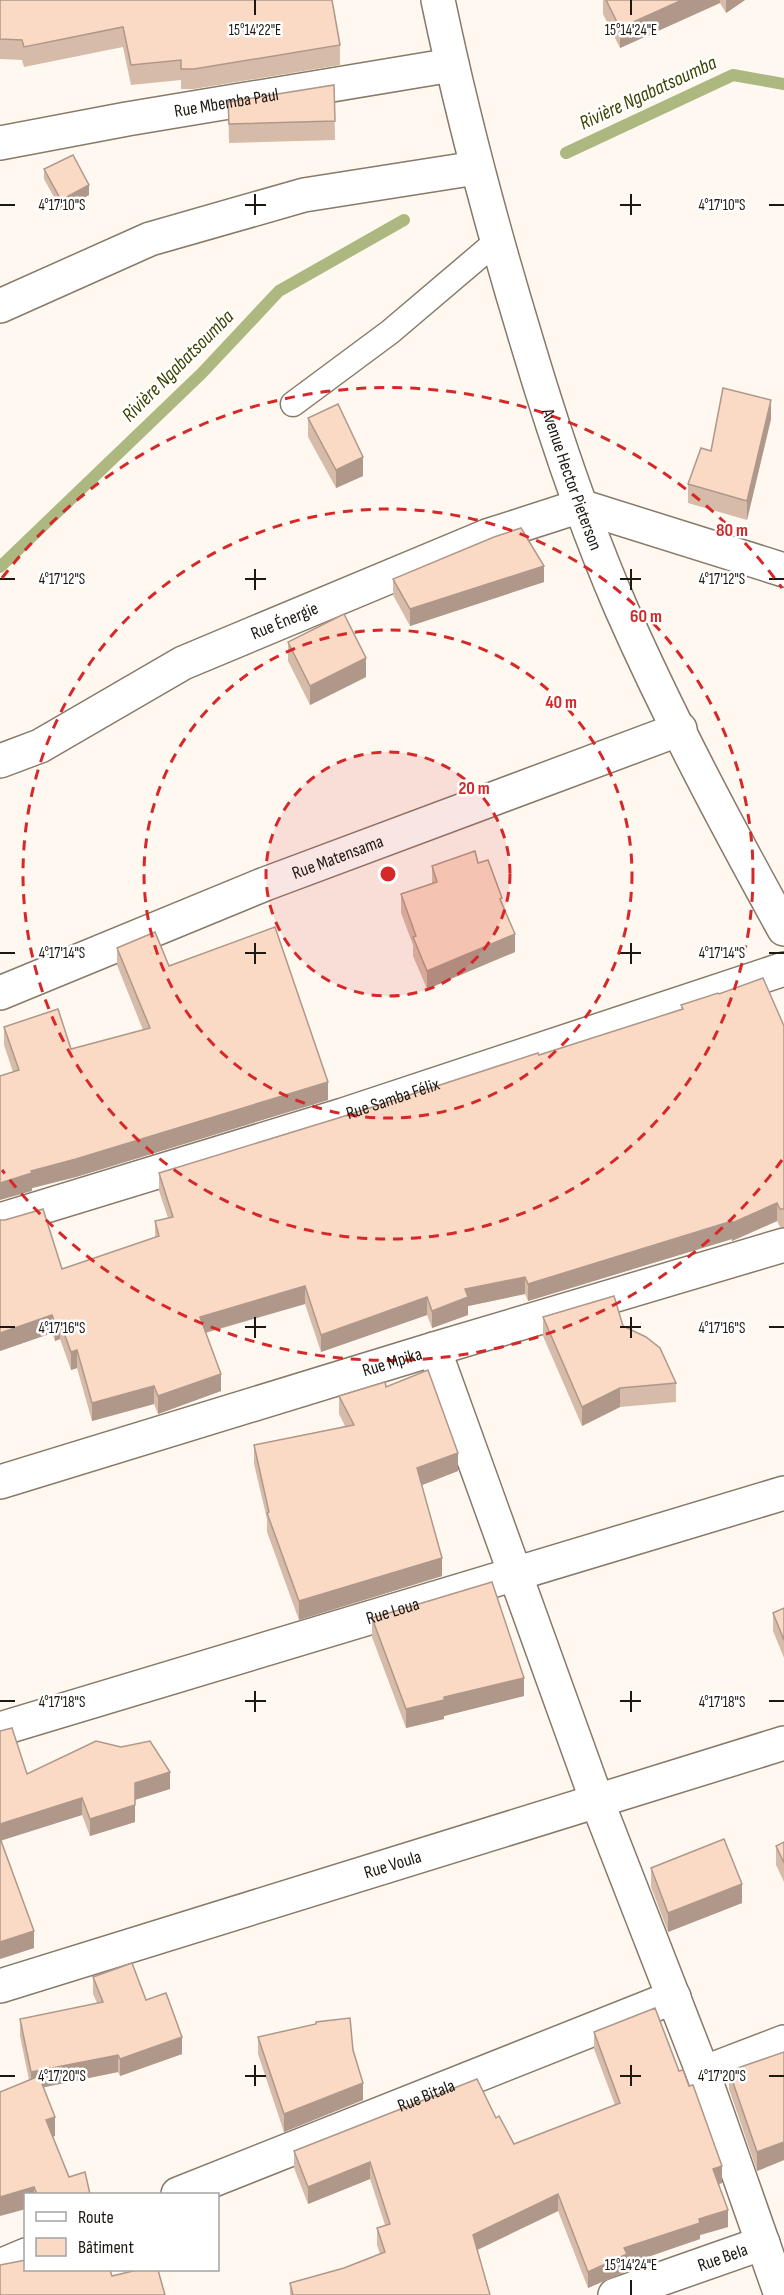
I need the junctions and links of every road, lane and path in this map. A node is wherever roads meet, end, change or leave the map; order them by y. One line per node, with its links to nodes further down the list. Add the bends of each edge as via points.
1 (438, 0): 2 (street, Avenue Hector Pieterson)
2 (452, 65): 3 (street, Rue Mbemba Paul); 4 (street, Avenue Hector Pieterson)
3 (0, 142)
4 (476, 168): 5 (street, Avenue Hector Pieterson); 6 (street, via 304,195 150,239)
5 (496, 242): 7 (lane, via 390,332); 8 (street, Avenue Hector Pieterson)
6 (0, 306)
7 (293, 404)
8 (580, 506): 9 (street); 10 (street, Avenue Hector Pieterson, via 620,606); 11 (street, Rue Énergie, via 487,536 183,663 40,746)
9 (784, 570)
10 (680, 729): 12 (street, Avenue Hector Pieterson); 14 (street, Rue Matensama, via 265,884)
11 (0, 762)
12 (784, 929)
13 (784, 969): 15 (street, Rue Samba Félix, via 343,1115)
14 (0, 993)
15 (0, 1220)
16 (784, 1245): 17 (street, Rue Mpika)
17 (434, 1349): 18 (street, Rue Mpika); 20 (street)
18 (0, 1482)
19 (784, 1492): 20 (street, Rue Loua)
20 (513, 1573): 21 (street, Rue Loua); 23 (street)
21 (0, 1729)
22 (784, 1743): 23 (street, Rue Voula)
23 (597, 1801): 24 (street, Rue Voula); 25 (street)
24 (0, 1986)
25 (674, 1997): 27 (street); 28 (street, Rue Bitala)
26 (784, 2042): 27 (street)
27 (703, 2073): 29 (street)
28 (181, 2193)
29 (764, 2243): 32 (street, Rue Bela); 33 (street)
30 (24, 2256): 31 (street)
31 (0, 2266)
32 (615, 2295)
33 (781, 2295)

